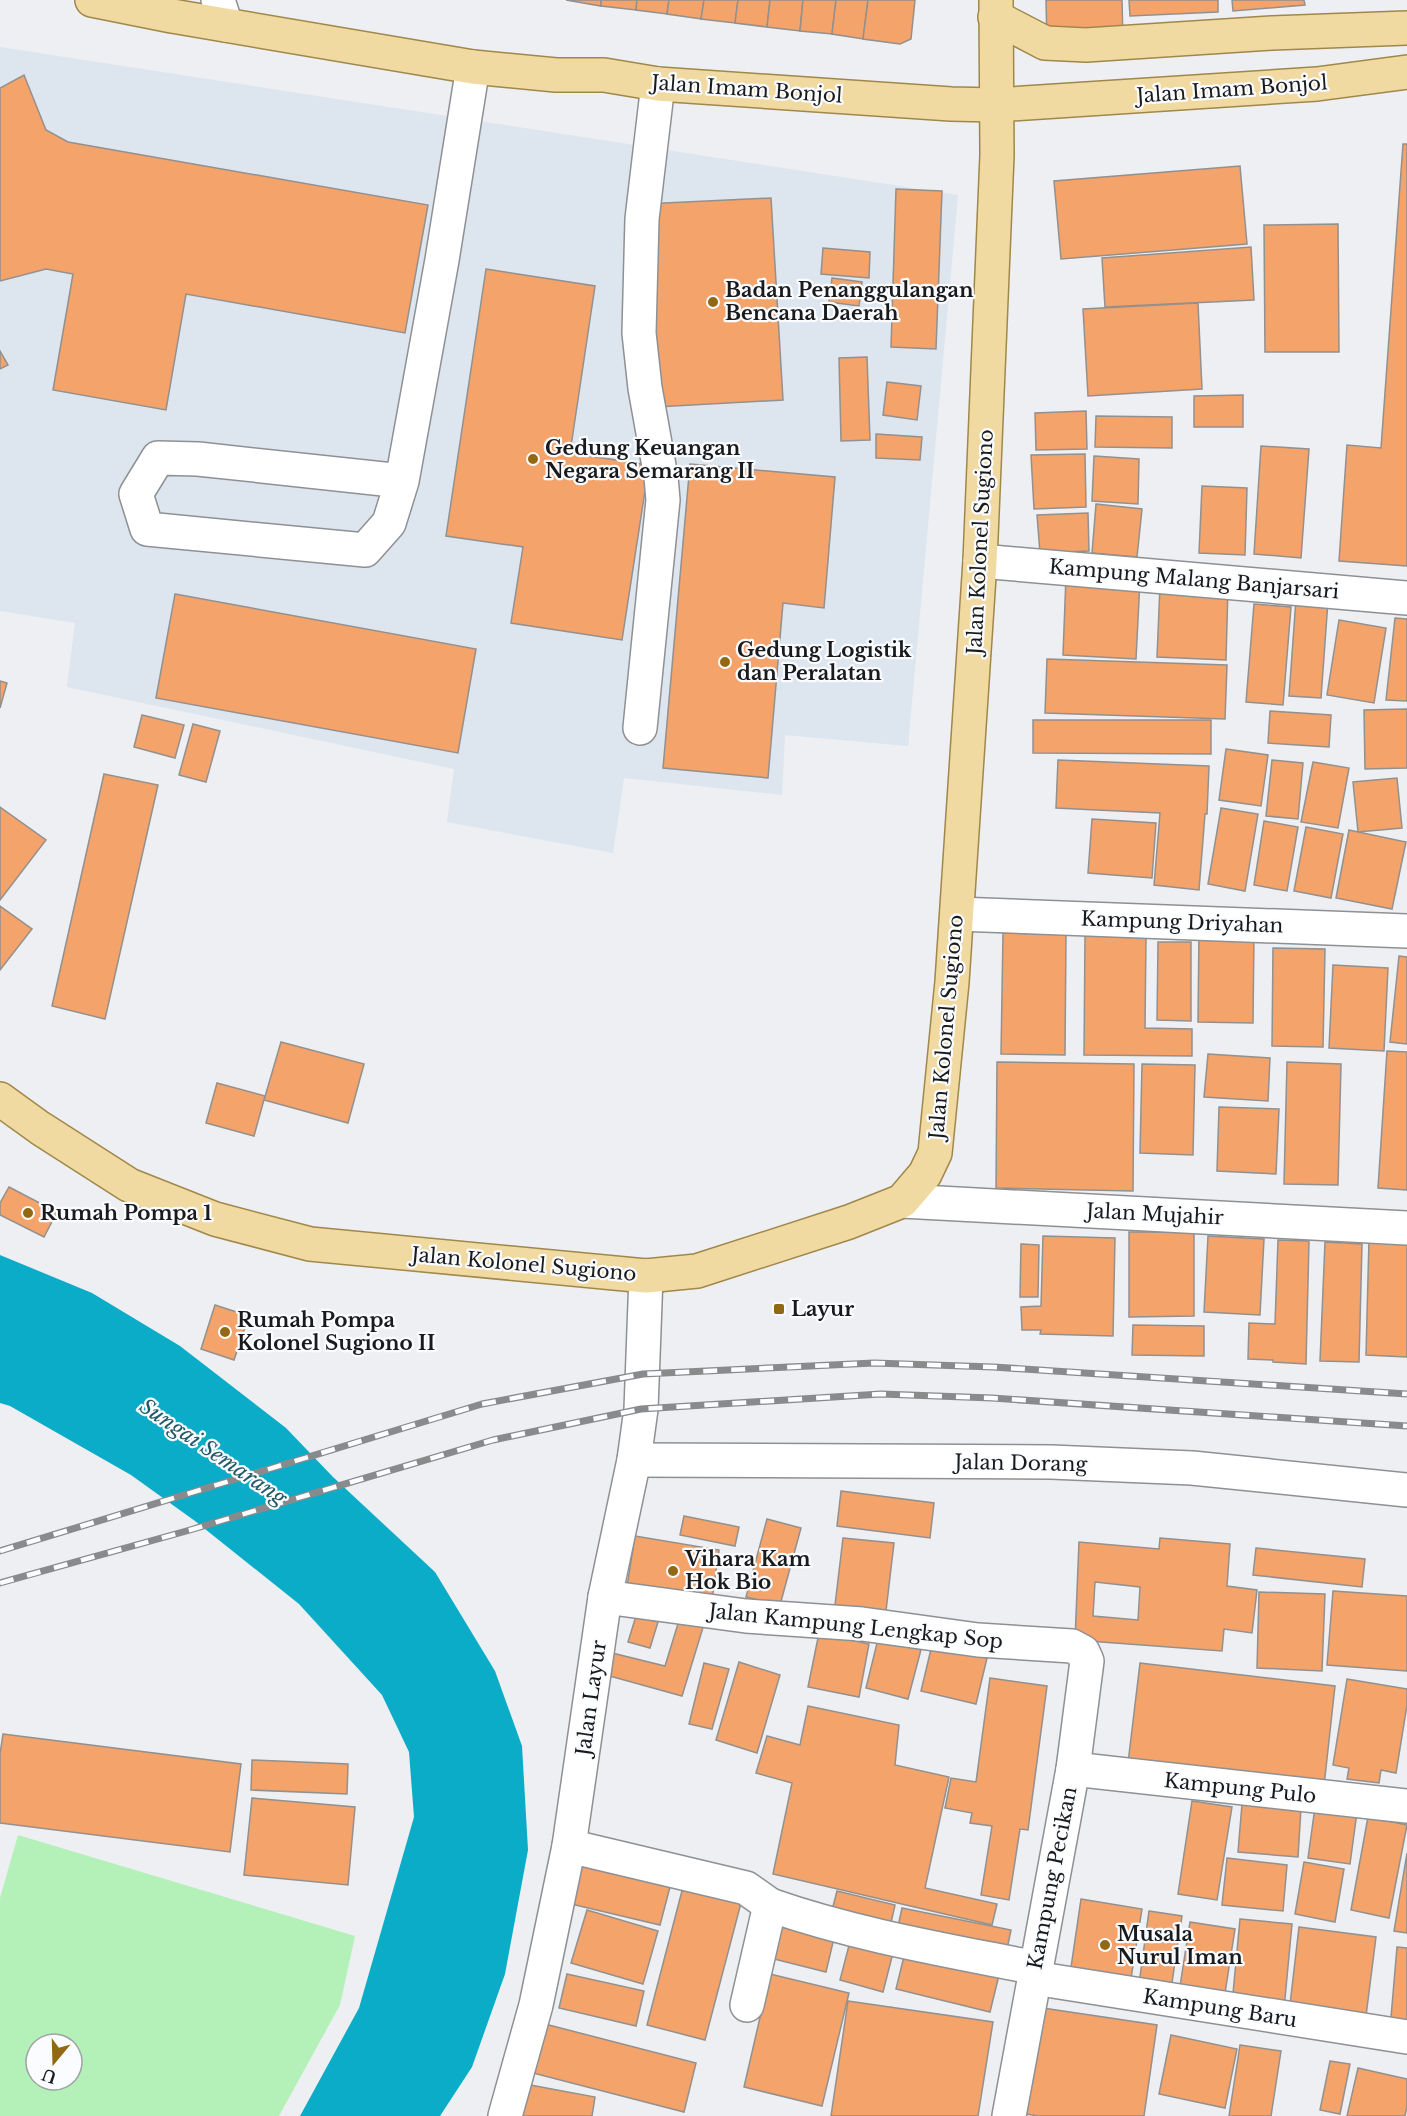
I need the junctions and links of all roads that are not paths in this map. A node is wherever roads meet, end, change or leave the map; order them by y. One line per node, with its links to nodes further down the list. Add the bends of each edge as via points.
1 (92, 0): 3 (main road, Jalan Imam Bonjol)
2 (995, 8): 4 (main road, via 1045,43 1086,45); 8 (main road, Jalan Kolonel Sugiono)
3 (222, 13): 5 (main road, Jalan Imam Bonjol)
4 (1407, 28)
5 (473, 68): 7 (main road, Jalan Imam Bonjol, via 604,75); 9 (street)
6 (1407, 72): 8 (main road, Jalan Imam Bonjol, via 1317,84)
7 (658, 84): 8 (main road, Jalan Imam Bonjol); 12 (street, via 642,219 639,333 663,500)
8 (996, 105): 10 (main road, Jalan Kolonel Sugiono, via 998,155)
9 (402, 481): 9 (street, via 158,458 136,494 147,529 365,550 389,524)
10 (980, 561): 11 (street, Kampung Malang Banjarsari); 13 (main road, Jalan Kolonel Sugiono)
11 (1407, 598)
12 (640, 728)
13 (957, 914): 14 (street, Kampung Driyahan); 16 (main road, Jalan Kolonel Sugiono, via 935,1153 925,1174)
14 (1407, 931)
15 (0, 1098): 18 (main road, Jalan Kolonel Sugiono, via 129,1185 215,1219 309,1244)
16 (902, 1200): 17 (street, Jalan Mujahir); 18 (main road, Jalan Kolonel Sugiono, via 849,1222 697,1271)
17 (1407, 1228)
18 (646, 1276): 19 (street, Jalan Layur, via 642,1397)
19 (634, 1460): 20 (street, Jalan Dorang, via 1063,1462 1192,1468); 21 (street, Jalan Layur)
20 (1407, 1490)
21 (605, 1597): 22 (street, Jalan Kampung Lengkap Sop, via 746,1616); 25 (street, Jalan Layur)
22 (1072, 1646): 23 (street, Kampung Pecikan, via 1083,1652 1087,1661)
23 (1073, 1770): 24 (street, Kampung Pulo); 27 (street, Kampung Pecikan)
24 (1407, 1806)
25 (569, 1846): 26 (street, Kampung Baru, via 746,1888); 30 (street, Jalan Layur, via 536,2006)
26 (770, 1905): 27 (street, Kampung Baru, via 885,1939); 28 (street)
27 (1035, 1973): 29 (street, Kampung Baru); 31 (street, Kampung Pecikan)
28 (747, 2005)
29 (1407, 2037)
30 (505, 2116)
31 (1009, 2116)

